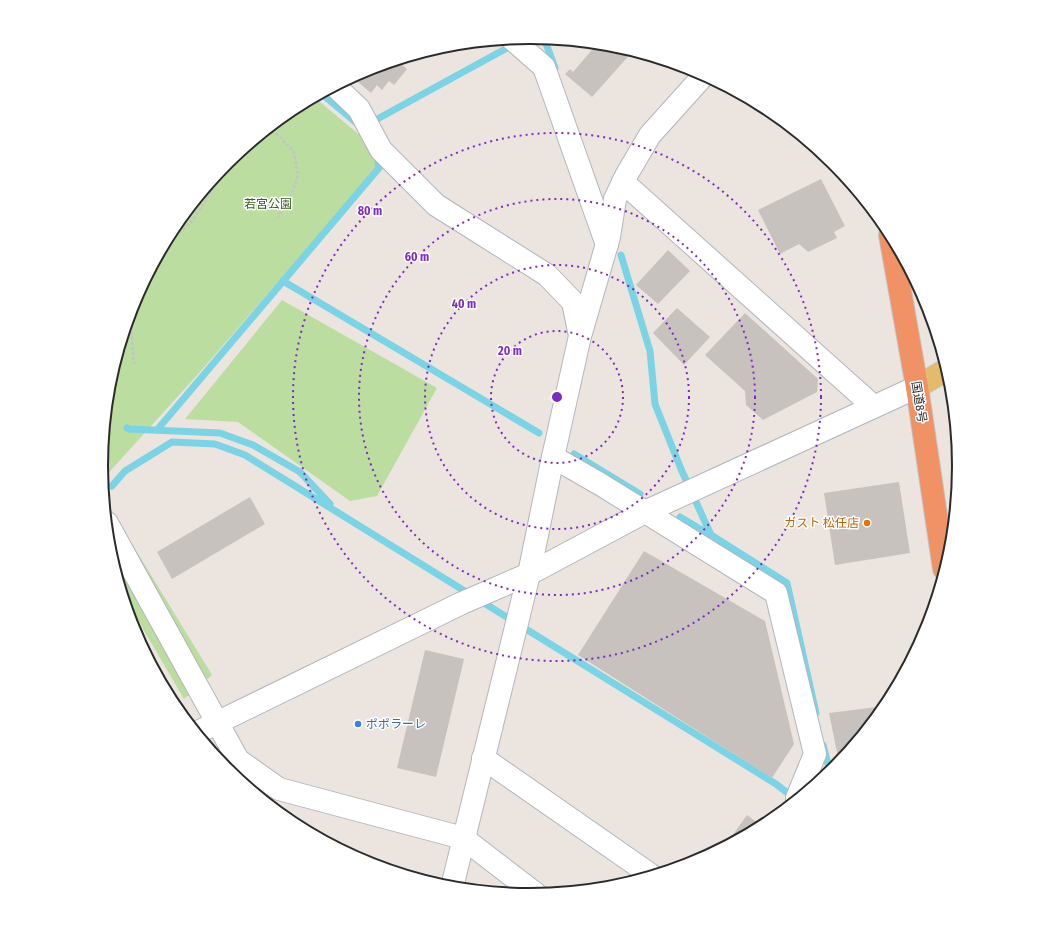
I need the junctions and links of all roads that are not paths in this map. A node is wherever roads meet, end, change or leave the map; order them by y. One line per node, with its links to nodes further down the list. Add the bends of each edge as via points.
1 (518, 44): 5 (street, via 544,67)
2 (699, 80): 4 (street, via 650,135)
3 (339, 90): 7 (street, via 359,109 381,150 436,205 547,275 573,302)
4 (623, 182): 5 (street, via 616,199); 10 (street)
5 (607, 246): 7 (street)
6 (893, 252): 9 (highway, 国道8号)
7 (580, 336): 11 (street)
8 (941, 373): 9 (main road)
9 (917, 386): 10 (street); 14 (highway, 国道8号)
10 (873, 406): 12 (street)
11 (553, 457): 12 (street); 15 (street)
12 (645, 512): 15 (street); 20 (street, via 776,592 815,754)
13 (114, 535): 16 (street)
14 (942, 554)
15 (529, 574): 16 (street, via 462,603); 18 (street)
16 (217, 723): 17 (street); 19 (street)
17 (201, 731)
18 (483, 758): 21 (street); 22 (street)
19 (229, 761): 21 (street, via 279,789)
20 (802, 788)
21 (463, 838): 23 (street); 24 (street)
22 (646, 872)
23 (453, 881)
24 (528, 888)

